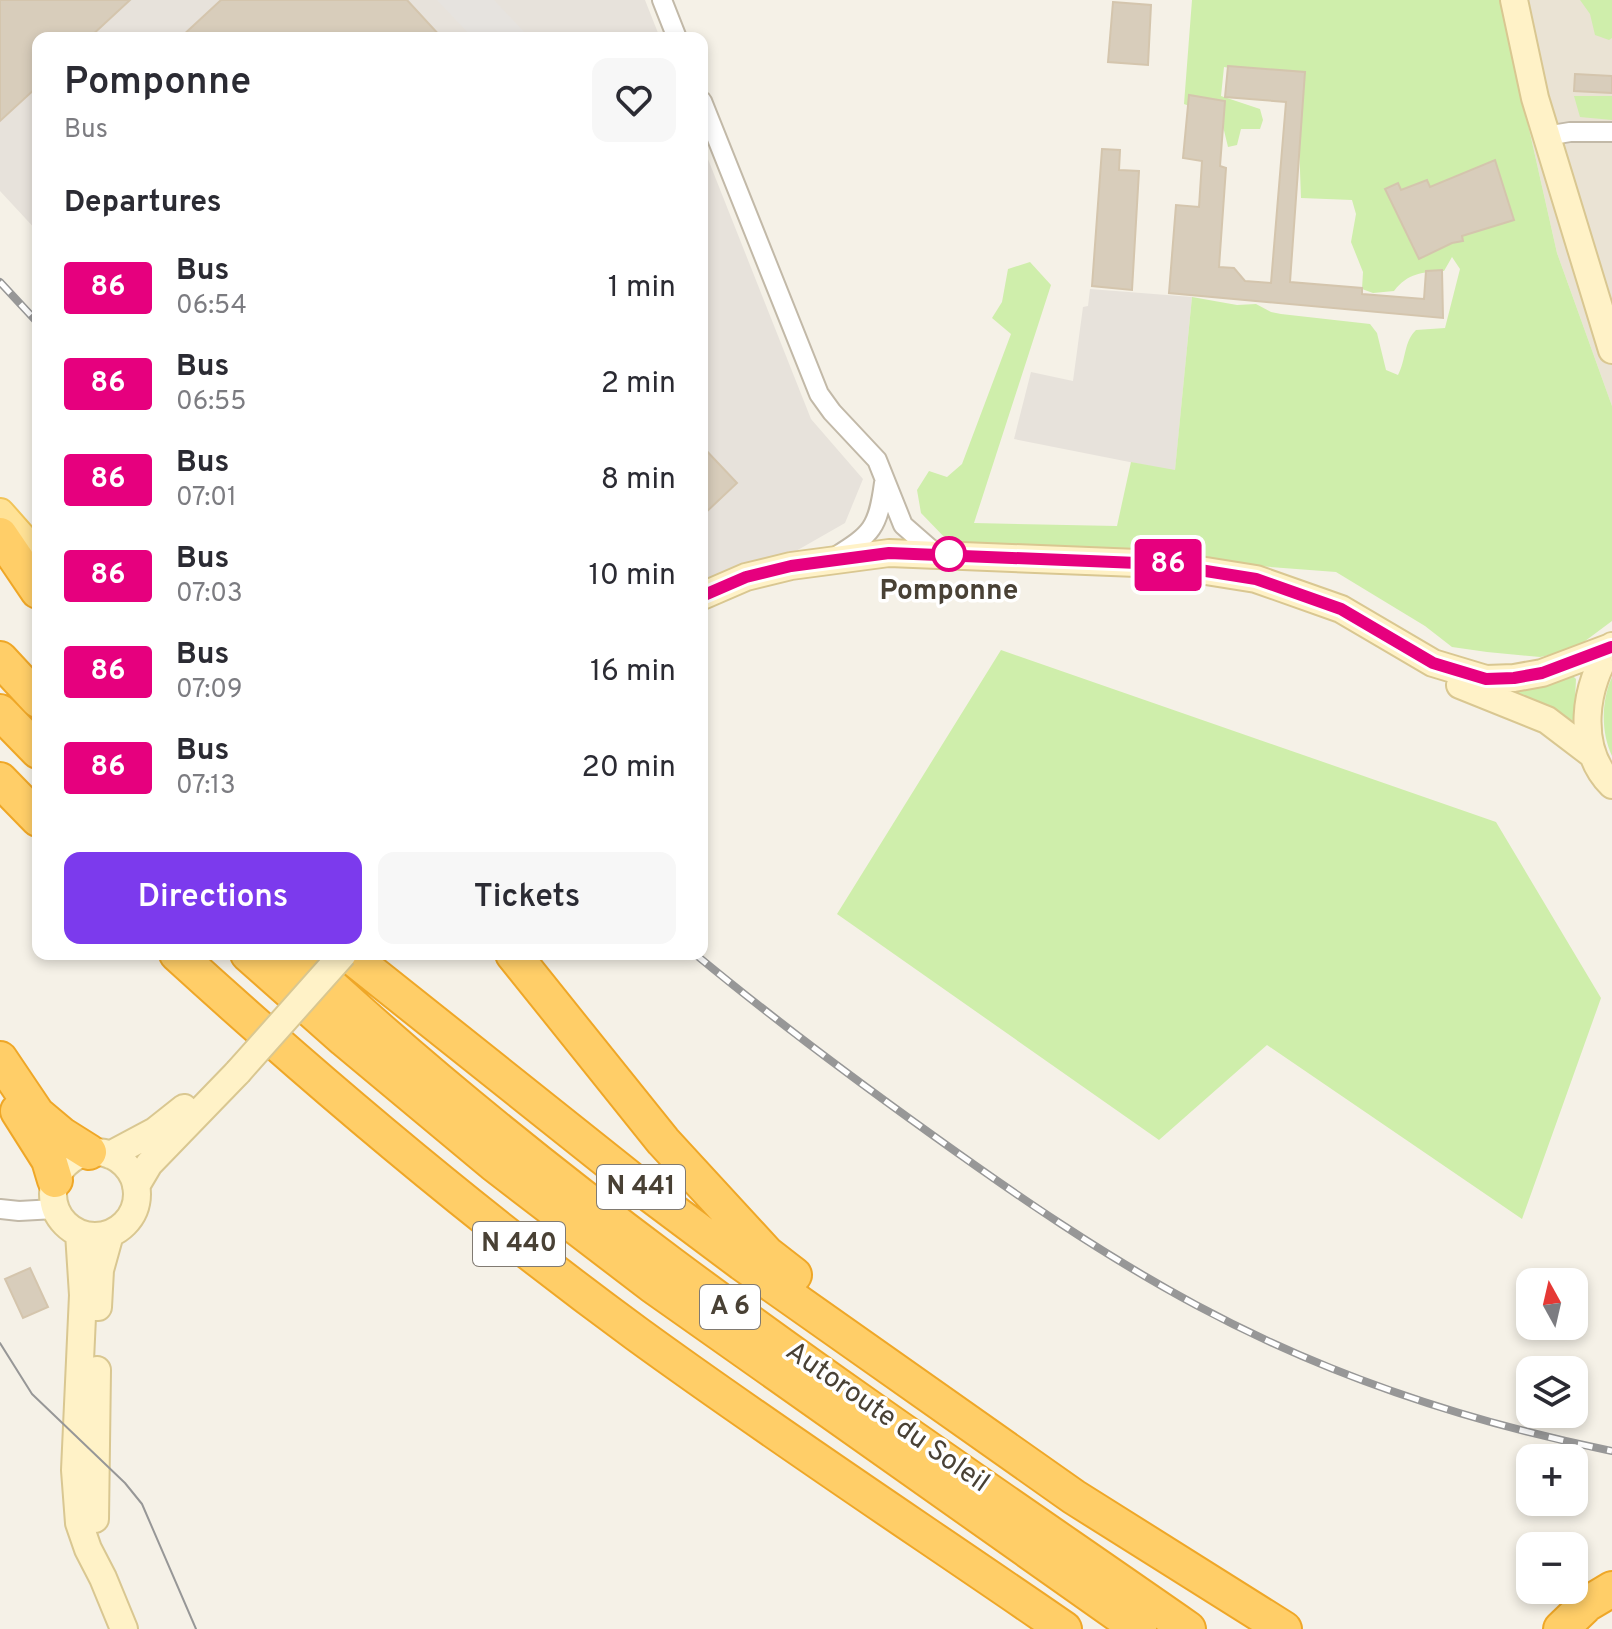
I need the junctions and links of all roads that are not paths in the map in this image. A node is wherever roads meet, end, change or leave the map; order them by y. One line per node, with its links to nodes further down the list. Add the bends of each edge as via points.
1 (662, 0): 3 (street)
2 (1514, 0): 6 (main road)
3 (675, 32)
4 (708, 116): 8 (street, via 819,394 872,453)
5 (1612, 132): 6 (street)
6 (1546, 136): 7 (main road)
7 (1612, 350)
8 (885, 481): 12 (street, via 903,525); 13 (street, via 874,524 863,539)
9 (0, 513): 11 (main road)
10 (0, 535): 14 (highway)
11 (32, 549)
12 (935, 553): 13 (main road); 17 (main road, via 1162,564 1256,579 1341,609 1433,663 1486,679 1542,673)
13 (830, 560): 15 (main road, via 746,577)
14 (32, 582)
15 (708, 593)
16 (708, 610): 22 (main road, via 793,579 896,565 1217,581 1268,593 1327,617 1430,673 1547,720)
17 (1612, 646): 22 (main road, via 1590,686 1587,721)
18 (0, 659): 19 (highway)
19 (32, 694)
20 (0, 712): 21 (highway)
21 (32, 745)
22 (1593, 755): 24 (main road)
23 (0, 780): 26 (highway)
24 (1612, 785)
25 (0, 803): 27 (highway)
26 (32, 813)
27 (32, 832)
28 (184, 960): 45 (highway, N 440, via 451,1192 638,1335)
29 (255, 960): 51 (highway, Autoroute du Soleil / A 6, via 494,1164 652,1285)
30 (302, 960): 52 (highway, Autoroute du Soleil / A 6, via 528,1156 670,1265)
31 (325, 960): 36 (main road)
32 (353, 960): 36 (main road, bridge)
33 (355, 960): 44 (highway, N 441, via 656,1198)
34 (518, 960): 44 (highway, via 663,1141 767,1254 906,1362)
35 (0, 1059): 38 (highway, via 37,1114 62,1135)
36 (234, 1068): 38 (main road, via 155,1131); 39 (main road, via 149,1164)
37 (0, 1084): 40 (highway, via 49,1160)
38 (99, 1154): 39 (main road, via 127,1167); 40 (main road, via 68,1162)
39 (136, 1186): 43 (main road, via 129,1220)
40 (55, 1194): 41 (street, via 19,1211); 42 (main road, via 69,1227)
41 (0, 1209)
42 (79, 1233): 43 (main road); 46 (main road, via 83,1295 75,1470 79,1523)
43 (110, 1234): 46 (main road, via 100,1270 94,1508)
44 (918, 1386): 53 (highway, N 441, via 1074,1497)
45 (874, 1501): 49 (highway, via 922,1549); 50 (highway, N 440)
46 (103, 1578): 48 (main road)
47 (1612, 1589): 54 (highway)
48 (124, 1629)
49 (1024, 1629)
50 (1064, 1629)
51 (1139, 1629)
52 (1188, 1629)
53 (1284, 1629)
54 (1561, 1629)

